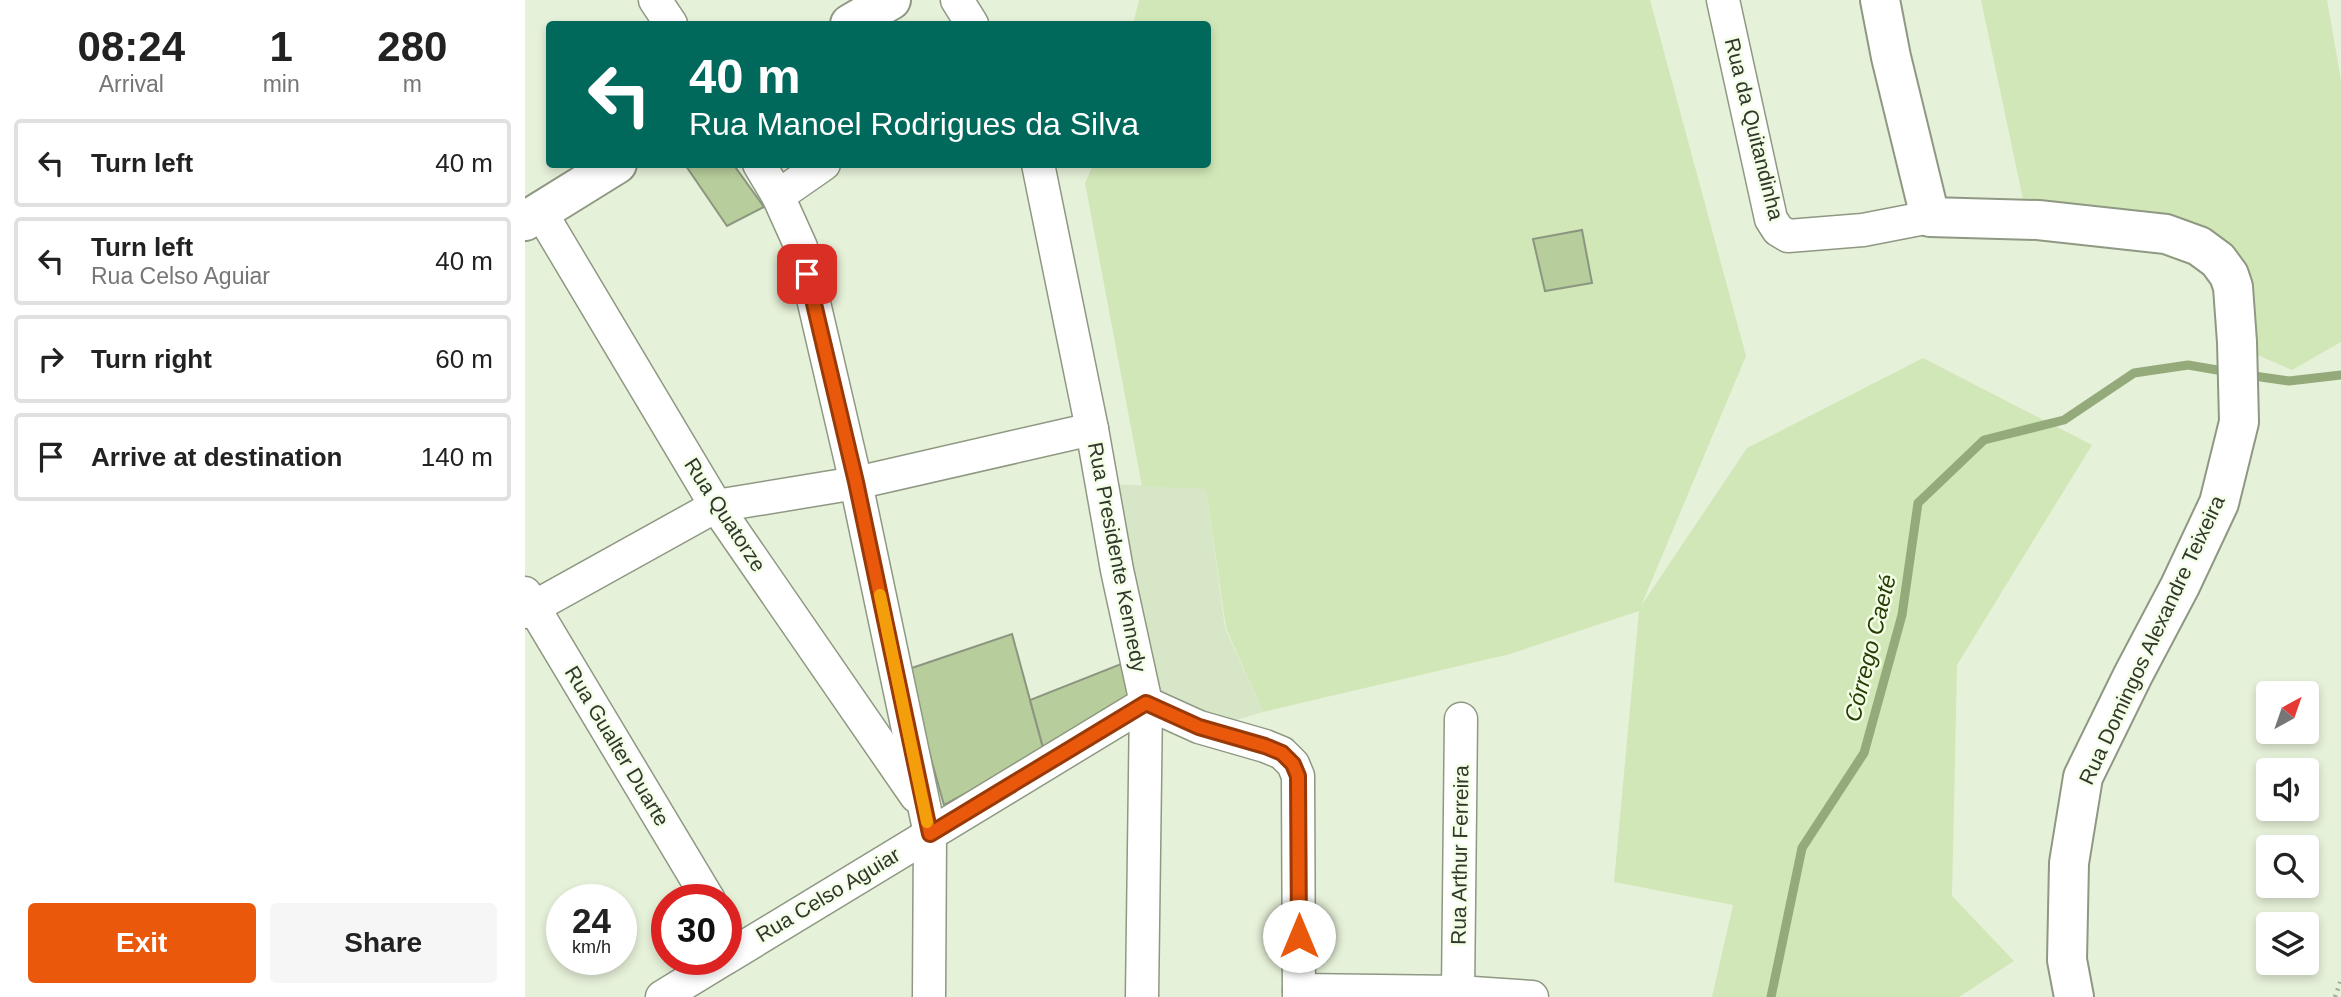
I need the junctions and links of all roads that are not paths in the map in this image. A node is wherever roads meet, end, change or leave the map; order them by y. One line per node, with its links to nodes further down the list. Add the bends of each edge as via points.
1 (655, 0): 6 (street)
2 (891, 0): 7 (street)
3 (957, 0): 8 (street)
4 (1723, 0): 15 (street, Rua da Quitandinha, via 1771,219 1778,230 1788,236 1863,230)
5 (1880, 0): 15 (street)
6 (669, 21)
7 (855, 21)
8 (970, 21)
9 (611, 168): 14 (street)
10 (761, 168): 13 (street)
11 (818, 168): 13 (street)
12 (1039, 168): 16 (street, Rua Presidente Kennedy)
13 (778, 196): 17 (street, via 801,247)
14 (533, 216): 18 (street, Rua Quatorze)
15 (1930, 217): 34 (street, Rua Domingos Alexandre Teixeira, via 2038,220 2167,234 2199,246 2218,260 2233,286 2238,422 2219,503 2083,777 2069,863 2067,960)
16 (1091, 429): 17 (street); 20 (street, Rua Presidente Kennedy)
17 (856, 482): 18 (street); 22 (street)
18 (716, 506): 19 (street); 22 (street, Rua Quatorze)
19 (528, 604): 23 (street, Rua Gualter Duarte)
20 (1146, 703): 22 (street, Rua Celso Aguiar); 28 (street, via 1199,727 1282,753 1293,764 1298,776); 32 (street, Rua Presidente Kennedy)
21 (1461, 719): 27 (street, Rua Arthur Ferreira)
22 (927, 821): 24 (street, Rua Celso Aguiar); 31 (street)
23 (699, 884)
24 (742, 946)
25 (697, 975): 29 (street, Rua Celso Aguiar)
26 (718, 975): 30 (street)
27 (1458, 992): 28 (street); 33 (street)
28 (1299, 993)
29 (662, 997)
30 (714, 997)
31 (929, 997)
32 (1142, 997)
33 (1532, 997)
34 (2074, 997)

